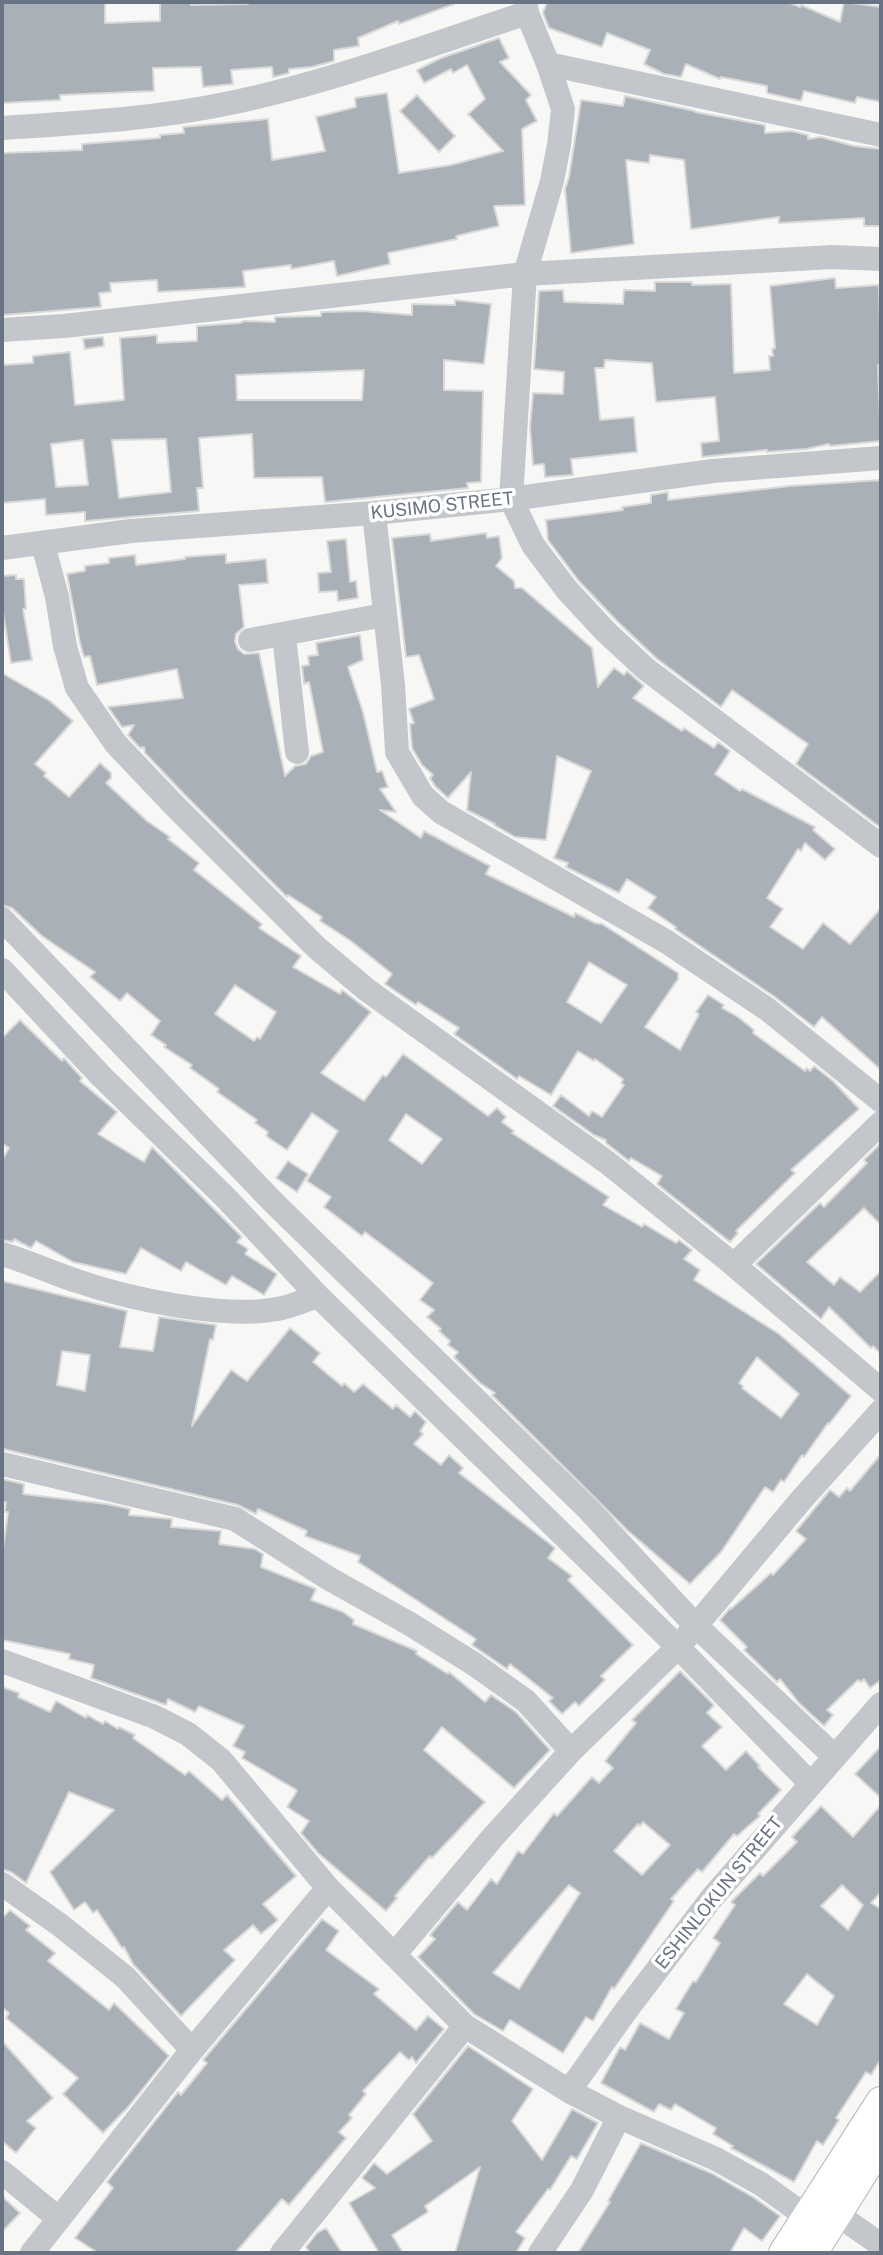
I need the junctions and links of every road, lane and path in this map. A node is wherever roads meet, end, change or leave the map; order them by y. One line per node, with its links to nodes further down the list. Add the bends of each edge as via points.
1 (526, 8): 2 (street); 3 (street, via 334,76 231,103 93,122)
2 (548, 64): 4 (street); 6 (street, via 563,109 559,145)
3 (2, 128)
4 (881, 135)
5 (881, 259): 6 (street, via 833,257)
6 (526, 274): 7 (street); 9 (street)
7 (2, 330)
8 (881, 458): 9 (street, KUSIMO STREET, via 713,471)
9 (511, 499): 10 (street, KUSIMO STREET); 17 (street, via 533,545 606,632 646,669)
10 (374, 513): 11 (street, KUSIMO STREET, via 131,531); 13 (street)
11 (43, 544): 12 (street, KUSIMO STREET); 23 (street, via 77,688 116,744 317,948 357,982 608,1163)
12 (2, 548)
13 (384, 615): 14 (street); 20 (street, via 397,752 423,796 441,812 667,942 767,1009)
14 (284, 635): 15 (street); 16 (street)
15 (250, 639)
16 (297, 751)
17 (881, 846)
18 (2, 919): 25 (street, via 273,1202)
19 (2, 970): 24 (street)
20 (881, 1101)
21 (881, 1123): 23 (street)
22 (2, 1254): 24 (street, via 79,1282 205,1308 278,1309)
23 (734, 1265): 26 (street)
24 (318, 1296): 27 (street)
25 (454, 1381): 27 (street); 30 (street, via 589,1510)
26 (881, 1390)
27 (430, 1404): 31 (street)
28 (881, 1411): 30 (street)
29 (2, 1464): 34 (street, via 235,1519 474,1664 526,1701)
30 (695, 1625): 31 (street); 35 (street)
31 (678, 1647): 34 (street); 36 (street)
32 (2, 1661): 38 (street, via 155,1717 188,1734 222,1760)
33 (881, 1704): 35 (street, ESHINLOKUN STREET)
34 (571, 1751): 39 (street)
35 (834, 1756): 36 (street, ESHINLOKUN STREET)
36 (811, 1784): 42 (street, ESHINLOKUN STREET, via 710,1899)
37 (2, 1884): 41 (street, via 125,1977)
38 (328, 1888): 39 (street); 41 (street)
39 (394, 1955): 40 (street)
40 (465, 2026): 42 (street); 52 (street)
41 (192, 2050): 49 (street)
42 (569, 2091): 44 (street)
43 (881, 2102): 48 (main road)
44 (619, 2117): 48 (street, via 716,2158); 53 (street, via 582,2190)
45 (881, 2143): 47 (main road)
46 (2, 2172): 49 (street)
47 (838, 2215): 50 (street); 55 (main road)
48 (807, 2217): 54 (main road)
49 (59, 2219): 51 (street)
50 (881, 2245)
51 (32, 2253)
52 (282, 2253)
53 (540, 2253)
54 (783, 2253)
55 (812, 2253)

